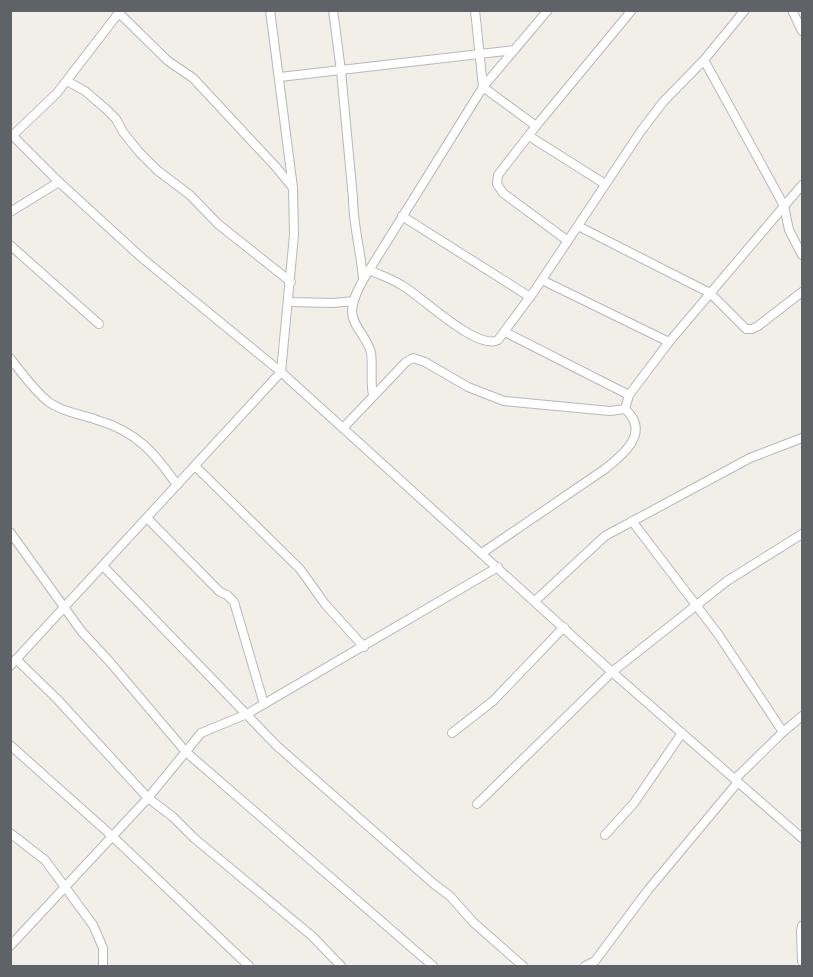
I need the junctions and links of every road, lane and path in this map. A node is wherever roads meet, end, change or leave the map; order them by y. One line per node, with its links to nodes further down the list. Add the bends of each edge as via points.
1 (270, 10): 14 (street)
2 (333, 10): 13 (street)
3 (475, 10): 11 (street)
4 (548, 10): 10 (street)
5 (632, 10): 17 (street)
6 (792, 10): 9 (street)
7 (742, 11): 12 (street)
8 (120, 12): 15 (street); 23 (street, via 168,61 193,78)
9 (802, 31)
10 (514, 50): 11 (street); 16 (street)
11 (479, 54): 13 (street); 16 (street)
12 (704, 60): 21 (street, via 663,102); 24 (street)
13 (341, 71): 14 (street); 32 (street, via 353,216)
14 (279, 77): 23 (street)
15 (67, 81): 18 (street); 34 (street, via 106,109 157,170)
16 (483, 87): 17 (street); 26 (street)
17 (536, 126): 19 (street)
18 (12, 134): 20 (street)
19 (529, 136): 21 (street); 28 (street, via 506,162 497,184 503,193)
20 (59, 182): 25 (street); 44 (street, via 142,258)
21 (605, 184): 27 (street)
22 (802, 185): 24 (street)
23 (293, 188): 34 (street)
24 (784, 206): 30 (street); 36 (street)
25 (10, 212)
26 (402, 216): 31 (street); 37 (street)
27 (578, 226): 28 (street); 36 (street)
28 (568, 240): 33 (street)
29 (10, 245): 40 (street)
30 (802, 255)
31 (369, 270): 32 (street); 41 (street, via 405,287 479,339 494,342)
32 (363, 280): 38 (street)
33 (542, 280): 37 (street); 42 (street)
34 (291, 282): 39 (street)
35 (802, 292): 36 (street, via 752,329 746,329)
36 (710, 293): 42 (street)
37 (530, 297): 41 (street)
38 (354, 301): 39 (street); 46 (street, via 353,320 367,340 371,354)
39 (289, 302): 44 (street)
40 (99, 324)
41 (505, 332): 45 (street)
42 (669, 342): 45 (street)
43 (10, 358): 51 (street, via 47,401 61,410 100,420 142,442)
44 (281, 372): 48 (street); 50 (street)
45 (629, 394): 47 (street)
46 (372, 395): 47 (street, via 413,358 504,401 610,411); 48 (street)
47 (625, 408): 56 (street, via 633,415 636,435 622,455)
48 (343, 428): 56 (street)
49 (802, 438): 53 (street, via 750,458)
50 (195, 466): 51 (street); 63 (street, via 300,569 324,604)
51 (177, 485): 52 (street)
52 (147, 518): 57 (street); 66 (street, via 234,602)
53 (633, 521): 59 (street, via 605,536); 60 (street)
54 (10, 532): 61 (street)
55 (802, 534): 60 (street)
56 (482, 552): 58 (street)
57 (103, 566): 61 (street); 67 (street)
58 (498, 567): 59 (street); 63 (street)
59 (535, 601): 62 (street)
60 (696, 604): 65 (street); 69 (street)
61 (63, 609): 64 (street); 73 (street)
62 (564, 627): 65 (street); 70 (street, via 493,701)
63 (364, 647): 66 (street)
64 (14, 663): 75 (street, via 57,699)
65 (612, 672): 71 (street); 76 (street)
66 (264, 704): 67 (street)
67 (247, 714): 73 (street, via 201,733); 90 (street, via 293,761 450,896)
68 (802, 716): 69 (street)
69 (783, 732): 74 (street)
70 (452, 733)
71 (682, 733): 74 (street); 78 (street, via 634,803)
72 (10, 745): 79 (street)
73 (186, 752): 75 (street); 89 (street)
74 (736, 781): 80 (street); 85 (street)
75 (148, 798): 79 (street); 88 (street, via 312,936)
76 (477, 804)
77 (10, 833): 81 (street, via 45,860)
78 (605, 835)
79 (112, 836): 81 (street); 87 (street)
80 (802, 838)
81 (66, 888): 83 (street); 86 (street, via 101,939)
82 (802, 926): 84 (street)
83 (10, 946)
84 (802, 961)
85 (595, 963): 91 (street)
86 (103, 966)
87 (249, 966)
88 (341, 966)
89 (433, 966)
90 (523, 966)
91 (585, 966)

